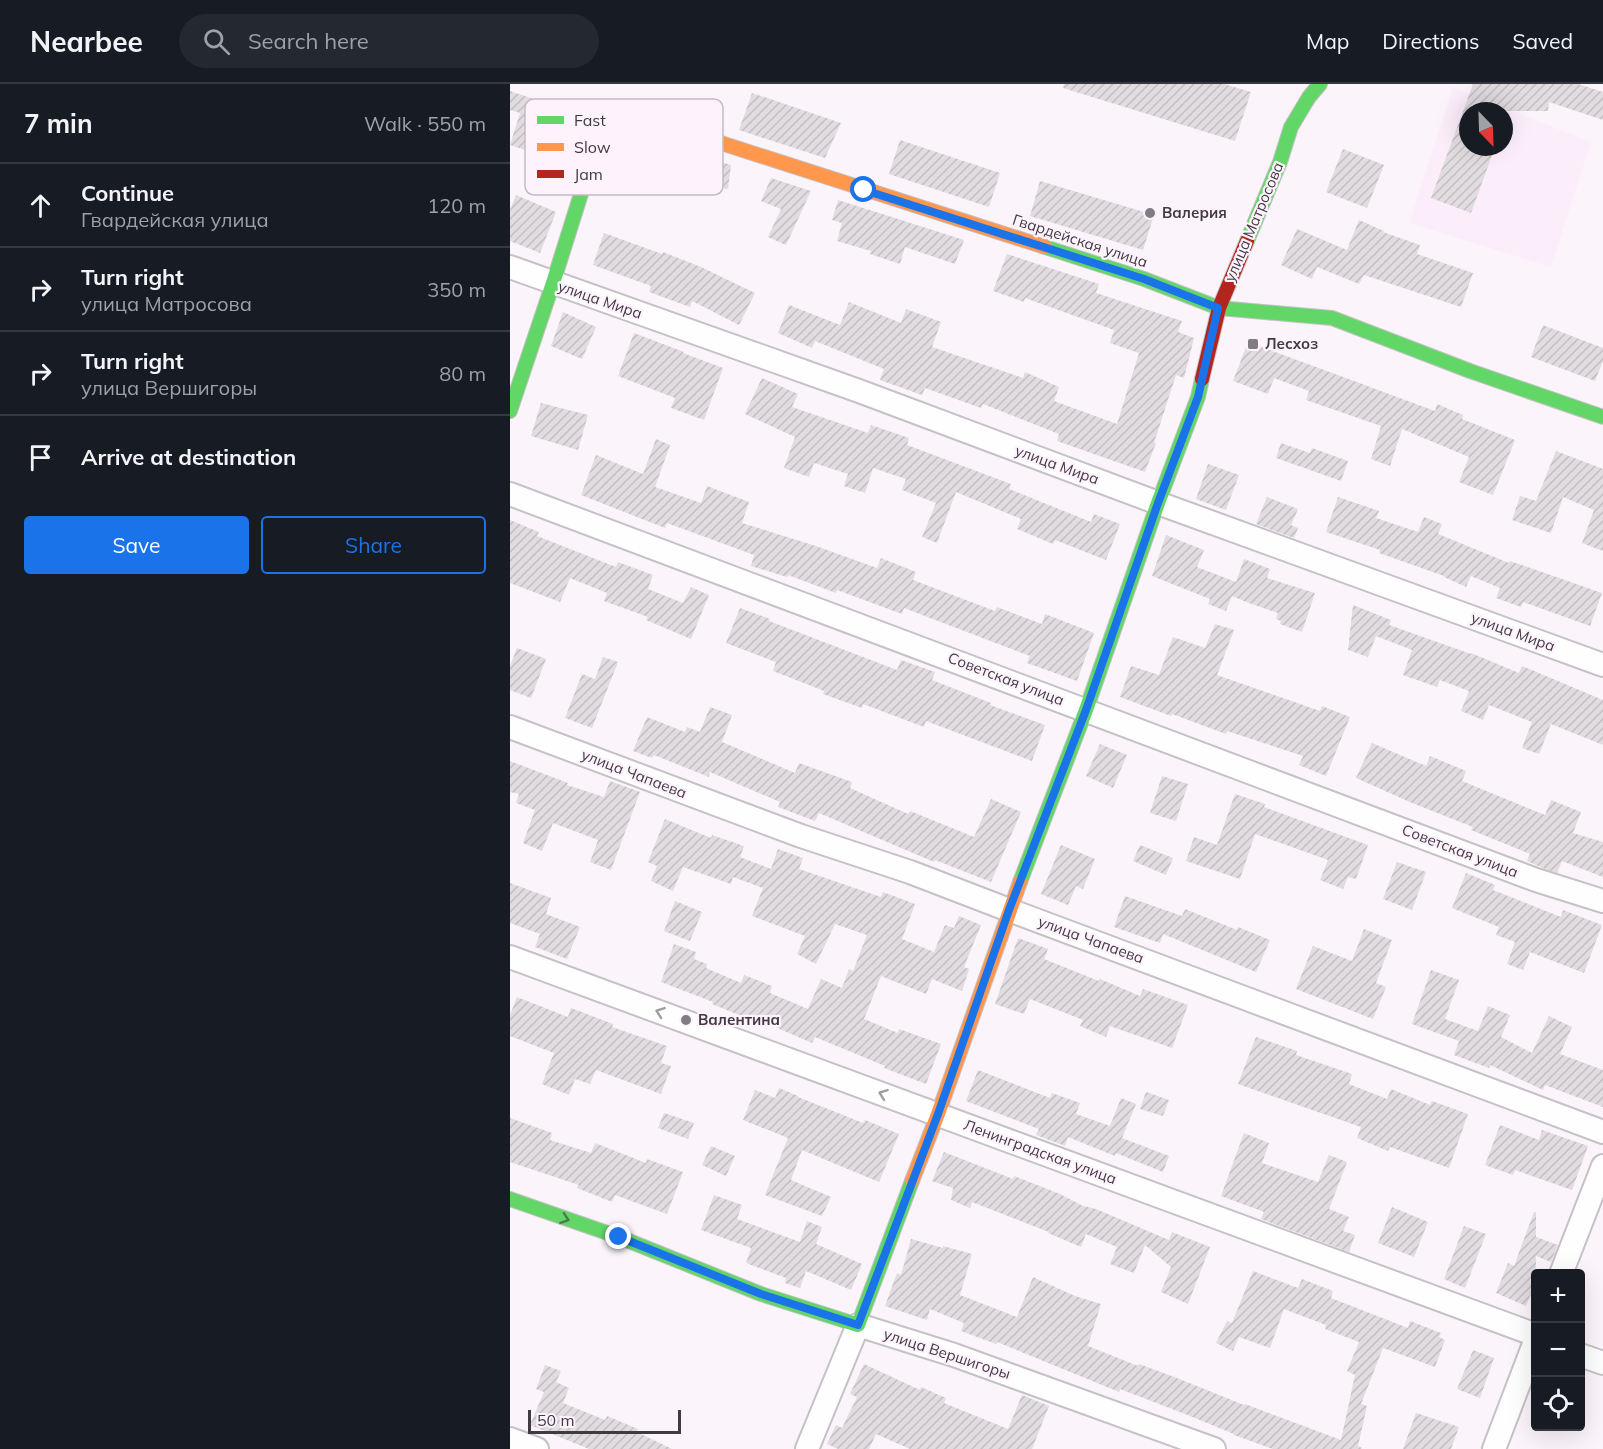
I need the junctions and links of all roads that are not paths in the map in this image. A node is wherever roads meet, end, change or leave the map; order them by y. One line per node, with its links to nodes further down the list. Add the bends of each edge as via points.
1 (1320, 84): 6 (street, улица Матросова, via 1292,127)
2 (723, 144): 6 (street, Гвардейская улица, via 1144,279)
3 (581, 195): 5 (street, Гвардейская улица)
4 (510, 267): 5 (street, улица Мира)
5 (553, 283): 7 (street); 10 (street, улица Мира, via 859,391)
6 (1218, 308): 8 (street, Гвардейская улица, via 1332,318); 10 (street, улица Матросова, via 1198,397)
7 (510, 411)
8 (1603, 417)
9 (510, 494): 12 (street, Советская улица)
10 (1158, 503): 11 (street, улица Мира); 12 (street, улица Матросова)
11 (1603, 665)
12 (1086, 710): 14 (street, Советская улица, via 1536,880); 15 (street, улица Матросова)
13 (510, 727): 15 (street, улица Чапаева)
14 (1603, 901)
15 (1009, 910): 17 (street, улица Матросова); 18 (street, улица Чапаева)
16 (510, 957): 17 (street, Ленинградская улица, one-way to 16)
17 (938, 1114): 22 (street, улица Матросова); 23 (street, Ленинградская улица)
18 (1603, 1132)
19 (1603, 1166): 21 (street)
20 (510, 1199): 22 (street, улица Вершигоры, one-way to 22, via 619,1237 761,1294)
21 (1563, 1269)
22 (858, 1325): 29 (street, улица Матросова); 30 (street, улица Вершигоры, via 954,1355)
23 (1531, 1335)
24 (1531, 1350): 31 (street)
25 (1585, 1356): 26 (street)
26 (1603, 1363)
27 (510, 1439): 28 (street)
28 (537, 1449)
29 (807, 1449)
30 (1214, 1449)
31 (1494, 1449)

